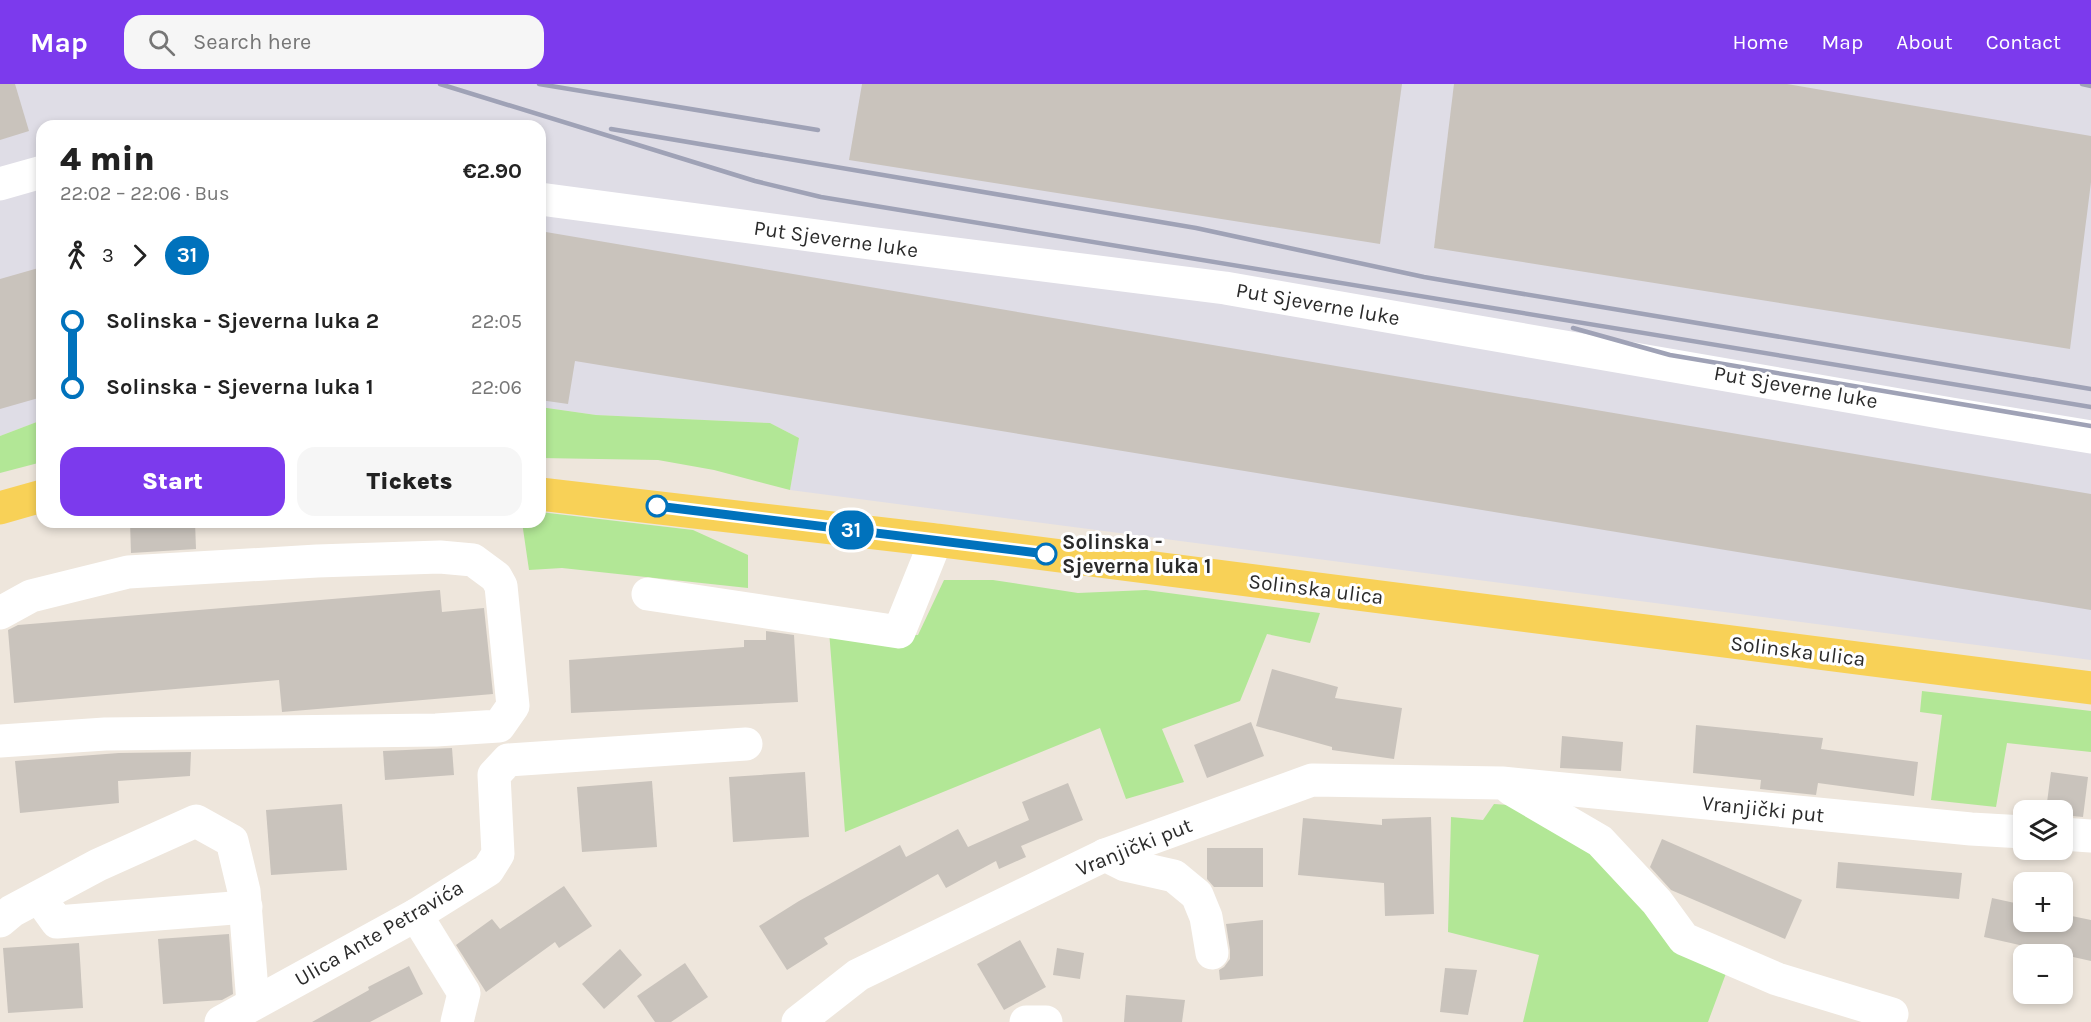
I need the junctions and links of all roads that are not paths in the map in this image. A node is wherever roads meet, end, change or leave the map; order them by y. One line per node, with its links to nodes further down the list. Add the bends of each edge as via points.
1 (36, 174): 2 (street)
2 (0, 184)
3 (546, 200): 4 (street, Put Sjeverne luke, via 1225,288)
4 (2091, 437)
5 (546, 495): 8 (main road, Solinska ulica)
6 (36, 498): 7 (main road)
7 (0, 508)
8 (936, 540): 9 (street, via 899,632); 11 (main road, Solinska ulica)
9 (648, 594)
10 (0, 613): 12 (street, via 31,596 128,572 395,558 473,560 496,577 501,586 513,706 499,726 488,727 105,734)
11 (2091, 688)
12 (0, 741)
13 (746, 744): 21 (street, Ulica Ante Petravića, via 508,760 494,775 498,854 488,870)
14 (1502, 783): 15 (street, Vranjički put); 18 (street, Vranjički put, via 1312,780); 25 (street, Vranjički put, via 1600,841 1657,902 1684,939 1777,979)
15 (2013, 831)
16 (2073, 835): 17 (street)
17 (2091, 836)
18 (1106, 855): 23 (street, via 1125,865 1174,876 1197,895 1206,917); 28 (street, Vranjički put, via 858,975)
19 (39, 897): 20 (street, via 57,922); 20 (street, via 98,865 196,821 232,841); 22 (street)
20 (246, 907): 24 (street)
21 (416, 915): 24 (street, Ulica Ante Petravića); 27 (street, via 464,993)
22 (0, 921)
23 (1212, 953)
24 (253, 1004): 26 (street, Ulica Ante Petravića)
25 (1892, 1014)
26 (222, 1022)
27 (457, 1022)
28 (798, 1022)
29 (1026, 1022): 30 (street)
30 (1046, 1022)

